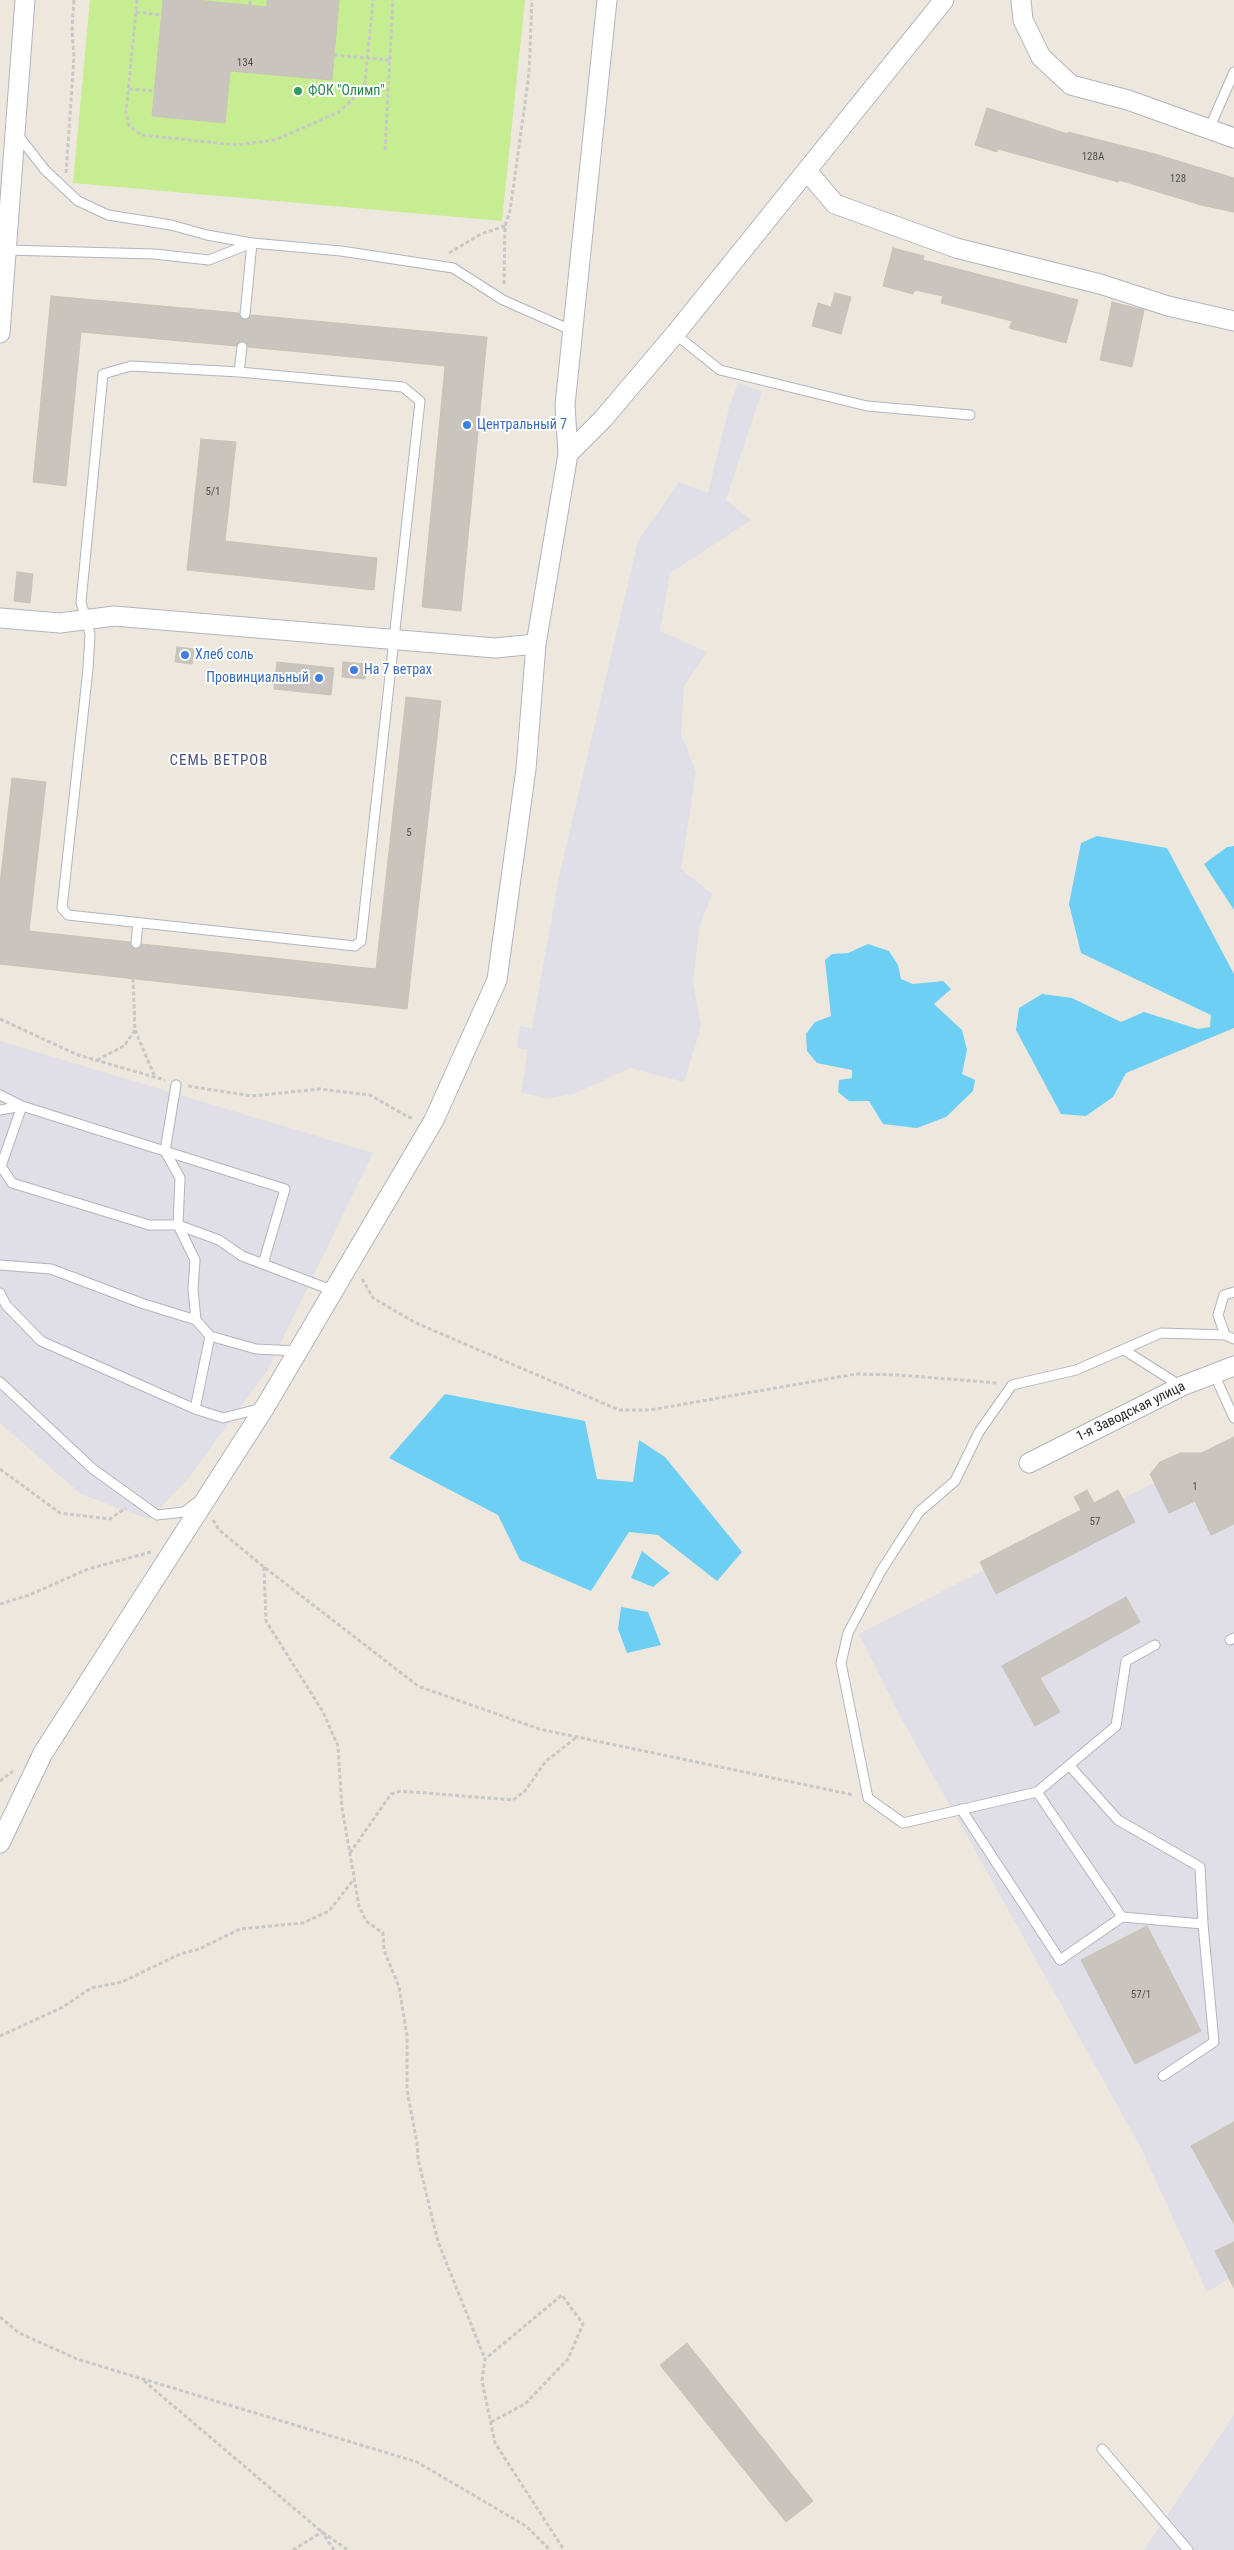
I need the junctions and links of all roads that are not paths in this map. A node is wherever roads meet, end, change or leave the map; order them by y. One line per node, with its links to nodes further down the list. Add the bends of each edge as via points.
1 (25, 0): 7 (street)
2 (607, 0): 14 (street)
3 (944, 0): 9 (street)
4 (1021, 0): 6 (street, via 1023,20 1041,57 1071,85 1128,100)
5 (1234, 72): 6 (lane)
6 (1209, 129): 8 (street)
7 (15, 131): 10 (lane, via 45,170 78,201 108,215); 11 (street)
8 (1234, 138)
9 (807, 171): 13 (street, via 835,204 956,248); 16 (street)
10 (252, 243): 11 (lane, via 209,260 154,254); 12 (lane); 14 (lane, via 340,251 453,268 503,300)
11 (6, 250): 15 (street)
12 (245, 314)
13 (1234, 321)
14 (571, 330): 20 (street, via 565,405)
15 (0, 333)
16 (675, 334): 19 (lane, via 720,370 867,406); 20 (street, via 603,419)
17 (242, 347): 18 (lane)
18 (239, 372): 22 (lane, via 131,366 103,374 81,602); 23 (lane, via 403,387 420,401)
19 (970, 415)
20 (568, 454): 24 (street)
21 (0, 618): 22 (street, via 60,622)
22 (85, 618): 23 (street, via 114,616); 25 (lane, via 90,634 88,669 62,908 68,915)
23 (394, 640): 24 (street, via 495,648); 25 (lane, via 361,941 355,946)
24 (536, 644): 35 (street, via 526,769 497,980 434,1120)
25 (138, 923): 26 (lane)
26 (136, 943)
27 (176, 1085): 31 (lane)
28 (0, 1095): 29 (lane)
29 (22, 1106): 30 (lane); 31 (lane); 32 (lane, via 1,1166 12,1184 149,1225)
30 (0, 1110)
31 (165, 1151): 32 (lane, via 180,1178); 34 (lane, via 285,1189)
32 (178, 1225): 34 (lane, via 219,1240 242,1256); 38 (lane, via 196,1260 193,1289)
33 (0, 1264): 38 (lane, via 51,1269)
34 (263, 1264): 35 (lane)
35 (334, 1291): 43 (street)
36 (1234, 1292): 39 (lane, via 1224,1295 1218,1315)
37 (0, 1293): 49 (lane, via 6,1305 41,1341)
38 (196, 1320): 40 (lane)
39 (1225, 1335): 41 (lane); 42 (lane, via 1161,1333)
40 (210, 1336): 43 (lane, via 256,1349); 49 (lane)
41 (1234, 1339)
42 (1124, 1350): 47 (lane); 56 (lane, via 1076,1370 1012,1385 979,1432 955,1481 919,1512 881,1571 848,1633 841,1663 868,1798 903,1823)
43 (298, 1351): 48 (street)
44 (1234, 1366): 45 (street, 1-я Заводская улица)
45 (1214, 1374): 47 (street, 1-я Заводская улица); 50 (lane)
46 (0, 1382): 52 (lane, via 93,1469 157,1515 184,1512)
47 (1182, 1386): 51 (street, 1-я Заводская улица)
48 (265, 1407): 49 (lane, via 223,1418); 52 (street)
49 (195, 1409)
50 (1234, 1418)
51 (1029, 1463)
52 (208, 1493): 57 (street, via 43,1753)
53 (1155, 1645): 54 (lane, via 1126,1661 1116,1726)
54 (1069, 1765): 55 (lane); 59 (lane, via 1118,1820 1200,1867)
55 (1037, 1792): 56 (lane); 58 (lane)
56 (962, 1809): 58 (lane, via 1060,1960)
57 (0, 1843)
58 (1122, 1916): 59 (lane)
59 (1203, 1924): 60 (lane, via 1214,2042)
60 (1163, 2076)
61 (1102, 2449): 62 (lane)
62 (1188, 2550)

